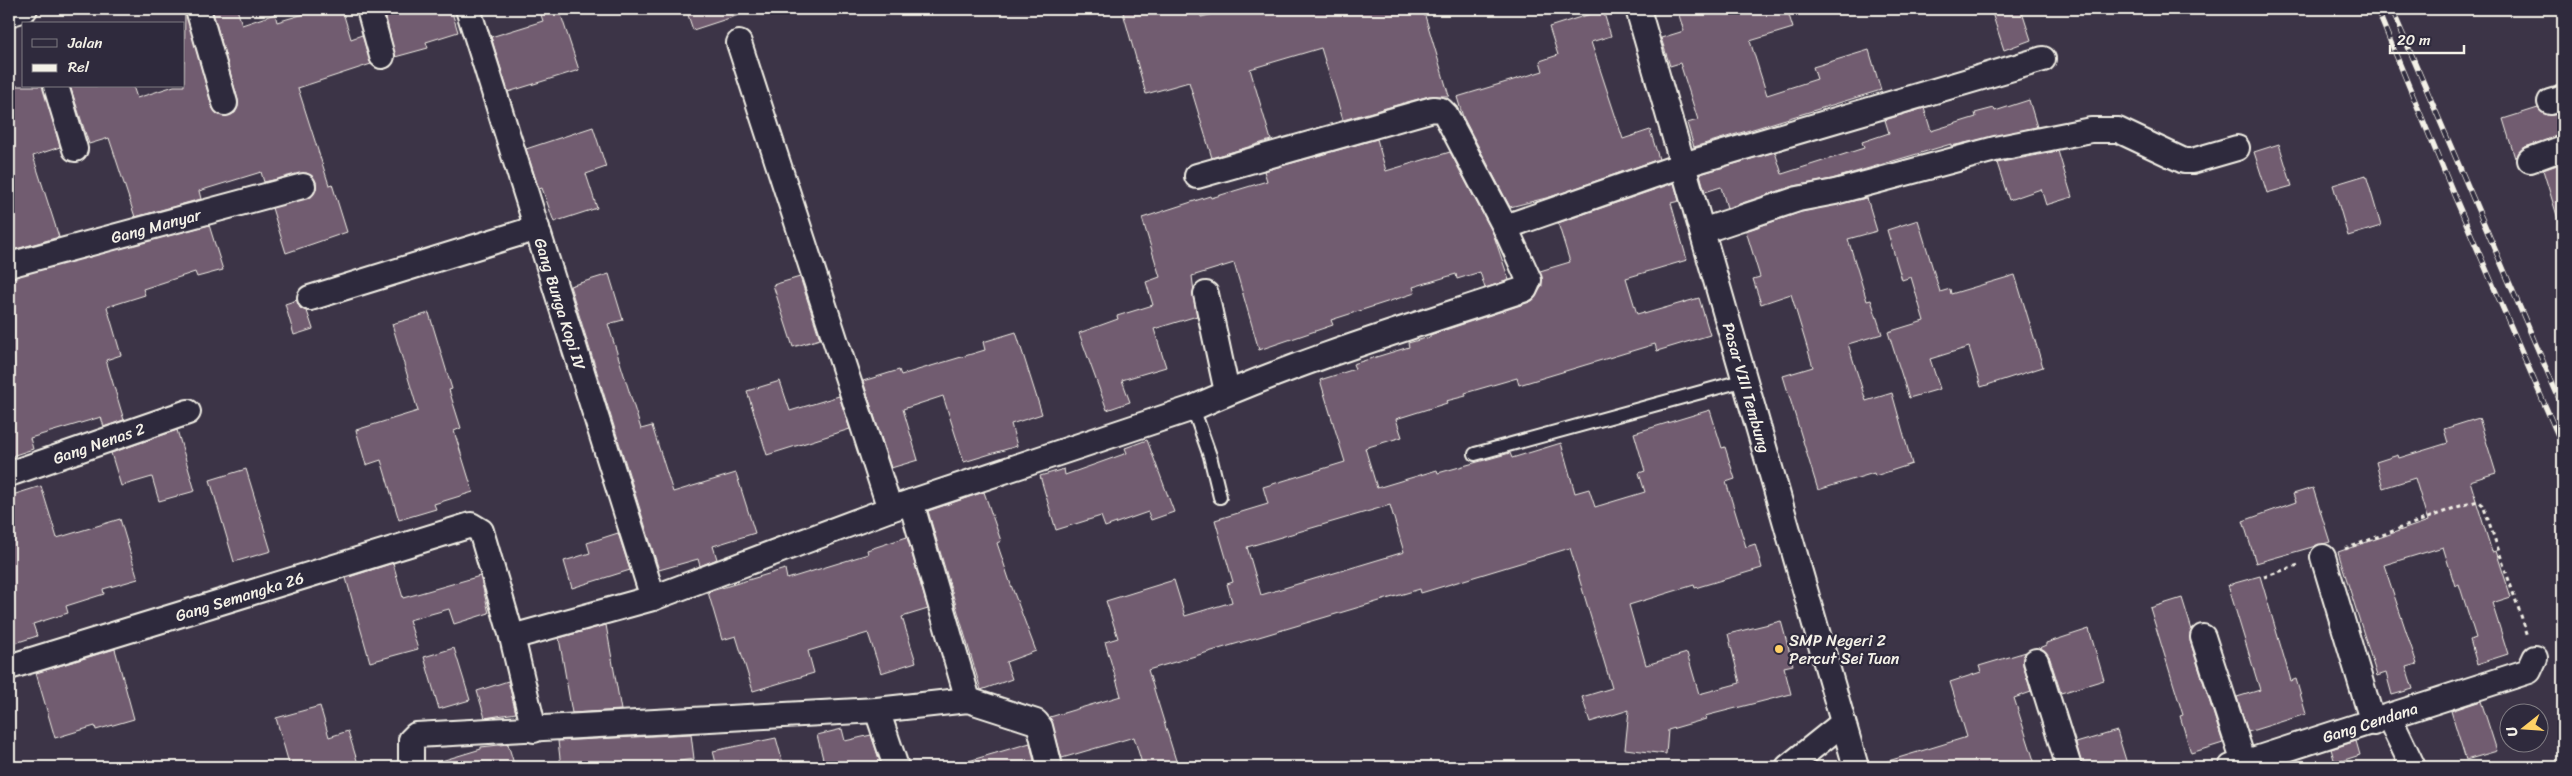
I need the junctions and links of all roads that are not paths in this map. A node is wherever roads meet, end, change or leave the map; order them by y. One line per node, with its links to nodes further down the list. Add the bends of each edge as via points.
1 (25, 9): 7 (street)
2 (32, 9): 8 (street)
3 (198, 9): 13 (street)
4 (369, 9): 10 (street)
5 (468, 9): 22 (street, Gang Bunga Kopi IV)
6 (1638, 9): 18 (street, Pasar VIII Tembung)
7 (9, 14)
8 (36, 22)
9 (738, 43): 34 (street)
10 (382, 56)
11 (2043, 59): 18 (street)
12 (57, 88): 16 (street)
13 (224, 103)
14 (2238, 148): 23 (street, via 2184,161 2118,130 2091,130 1995,149 1798,199)
15 (2563, 148): 17 (street)
16 (75, 149)
17 (2530, 160)
18 (1683, 165): 21 (street); 23 (street, Pasar VIII Tembung)
19 (1197, 176): 21 (street, via 1432,109 1441,110)
20 (303, 186): 24 (street, Gang Manyar)
21 (1505, 226): 28 (street, via 1529,280 1525,289 1358,344)
22 (537, 228): 26 (street); 36 (street, Gang Bunga Kopi IV)
23 (1702, 231): 27 (street, Pasar VIII Tembung)
24 (9, 264)
25 (1206, 294): 28 (street)
26 (310, 298)
27 (1745, 380): 31 (lane); 46 (street, Pasar VIII Tembung)
28 (1227, 392): 29 (street)
29 (1193, 408): 33 (lane); 34 (street)
30 (188, 412): 32 (street, Gang Nenas 2)
31 (1475, 454)
32 (9, 474)
33 (1220, 497)
34 (900, 506): 36 (street); 42 (street)
35 (2323, 557): 44 (street)
36 (653, 598): 37 (street)
37 (512, 637): 41 (street, Gang Semangka 26, via 481,531 471,525); 45 (street)
38 (2203, 637): 47 (street)
39 (2535, 658): 44 (street, Gang Cendana, via 2529,671)
40 (2036, 661): 53 (street)
41 (9, 667)
42 (968, 700): 43 (street); 50 (street, via 1036,722)
43 (877, 710): 45 (street); 49 (street)
44 (2381, 720): 47 (street, Gang Cendana); 54 (street)
45 (534, 730): 48 (street, via 416,735 411,740)
46 (1845, 731): 51 (street); 52 (street, Pasar VIII Tembung)
47 (2237, 765)
48 (411, 767)
49 (896, 767)
50 (1050, 767)
51 (1788, 767)
52 (1856, 767)
53 (2069, 767)
54 (2413, 767)

